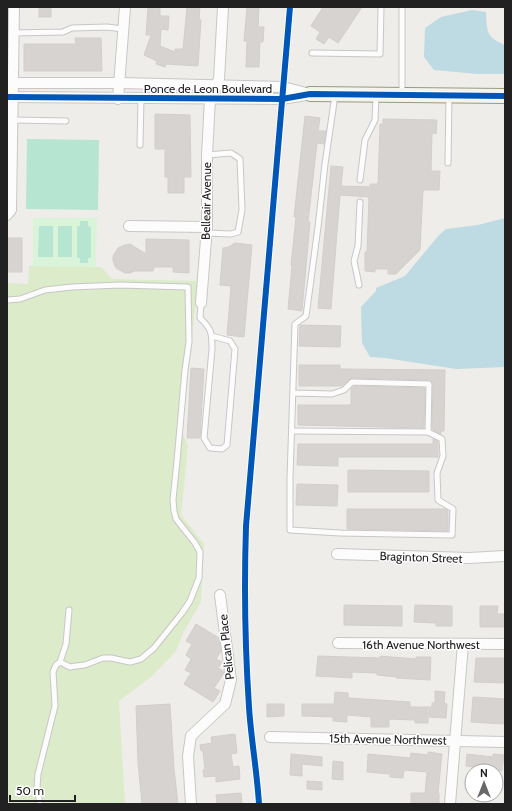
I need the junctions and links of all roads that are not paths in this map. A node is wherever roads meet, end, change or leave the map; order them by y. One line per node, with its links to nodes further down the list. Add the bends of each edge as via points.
1 (14, 7): 7 (street)
2 (125, 7): 6 (street)
3 (223, 7): 11 (street, via 219,79)
4 (381, 7): 8 (lane, via 380,54)
5 (402, 7): 15 (lane)
6 (123, 29): 7 (lane, via 72,28 63,32); 10 (street)
7 (13, 33): 9 (street)
8 (312, 53)
9 (10, 83): 10 (street, Ponce de Leon Boulevard); 18 (street)
10 (120, 84): 11 (street, Ponce de Leon Boulevard); 19 (street)
11 (216, 86): 12 (street, Ponce de Leon Boulevard, via 283,88); 21 (street)
12 (310, 94): 13 (street, Ponce de Leon Boulevard); 21 (street, Ponce de Leon Boulevard, via 282,99)
13 (335, 94): 14 (street, Ponce de Leon Boulevard); 36 (lane, via 306,316 295,324)
14 (376, 95): 15 (street, Ponce de Leon Boulevard); 27 (lane, via 375,120 364,140)
15 (402, 95): 16 (street, Ponce de Leon Boulevard)
16 (449, 95): 17 (street, Ponce de Leon Boulevard); 26 (lane)
17 (505, 96)
18 (10, 97): 19 (street, Ponce de Leon Boulevard); 22 (street)
19 (118, 99): 20 (street, Ponce de Leon Boulevard)
20 (141, 99): 21 (street, Ponce de Leon Boulevard); 24 (lane)
21 (210, 99): 25 (street, Belleair Avenue)
22 (13, 120): 23 (lane); 29 (street)
23 (66, 121)
24 (140, 145)
25 (207, 155): 31 (street, Belleair Avenue); 31 (lane, via 231,153 240,159 242,210 238,232 231,234)
26 (448, 163)
27 (360, 180)
28 (360, 202): 32 (lane, via 358,246 354,261)
29 (9, 213)
30 (129, 226): 31 (street)
31 (207, 230): 34 (street, Belleair Avenue)
32 (359, 285)
33 (7, 300): 46 (lane, via 45,290 72,287 120,284 188,287 189,342 173,500 176,519 200,552 199,578 182,613 154,648 141,659 130,662 103,658 85,665 70,667)
34 (201, 303): 35 (lane, via 200,318 210,328)
35 (212, 336): 35 (lane, via 204,438 210,448 222,449 227,445 235,348 230,341)
36 (293, 393): 37 (lane); 38 (lane, via 332,394 344,390 352,382 429,384)
37 (292, 431): 38 (lane); 38 (lane, via 290,530 452,535 453,509 438,500 437,473 443,456 442,439)
38 (428, 432)
39 (337, 554): 40 (street, Braginton Street, via 469,558)
40 (505, 556)
41 (220, 595): 51 (street, Pelican Place, via 231,680 225,704 192,736 188,756)
42 (69, 610): 46 (lane, via 66,644)
43 (338, 643): 44 (street, 16th Avenue Northwest)
44 (463, 644): 45 (street, 16th Avenue Northwest); 48 (street)
45 (505, 644)
46 (60, 662): 50 (lane, via 53,672 55,706 38,774)
47 (270, 737): 48 (street, 15th Avenue Northwest)
48 (455, 741): 49 (street, 15th Avenue Northwest); 52 (street)
49 (505, 742)
50 (40, 804)
51 (191, 804)
52 (450, 804)

